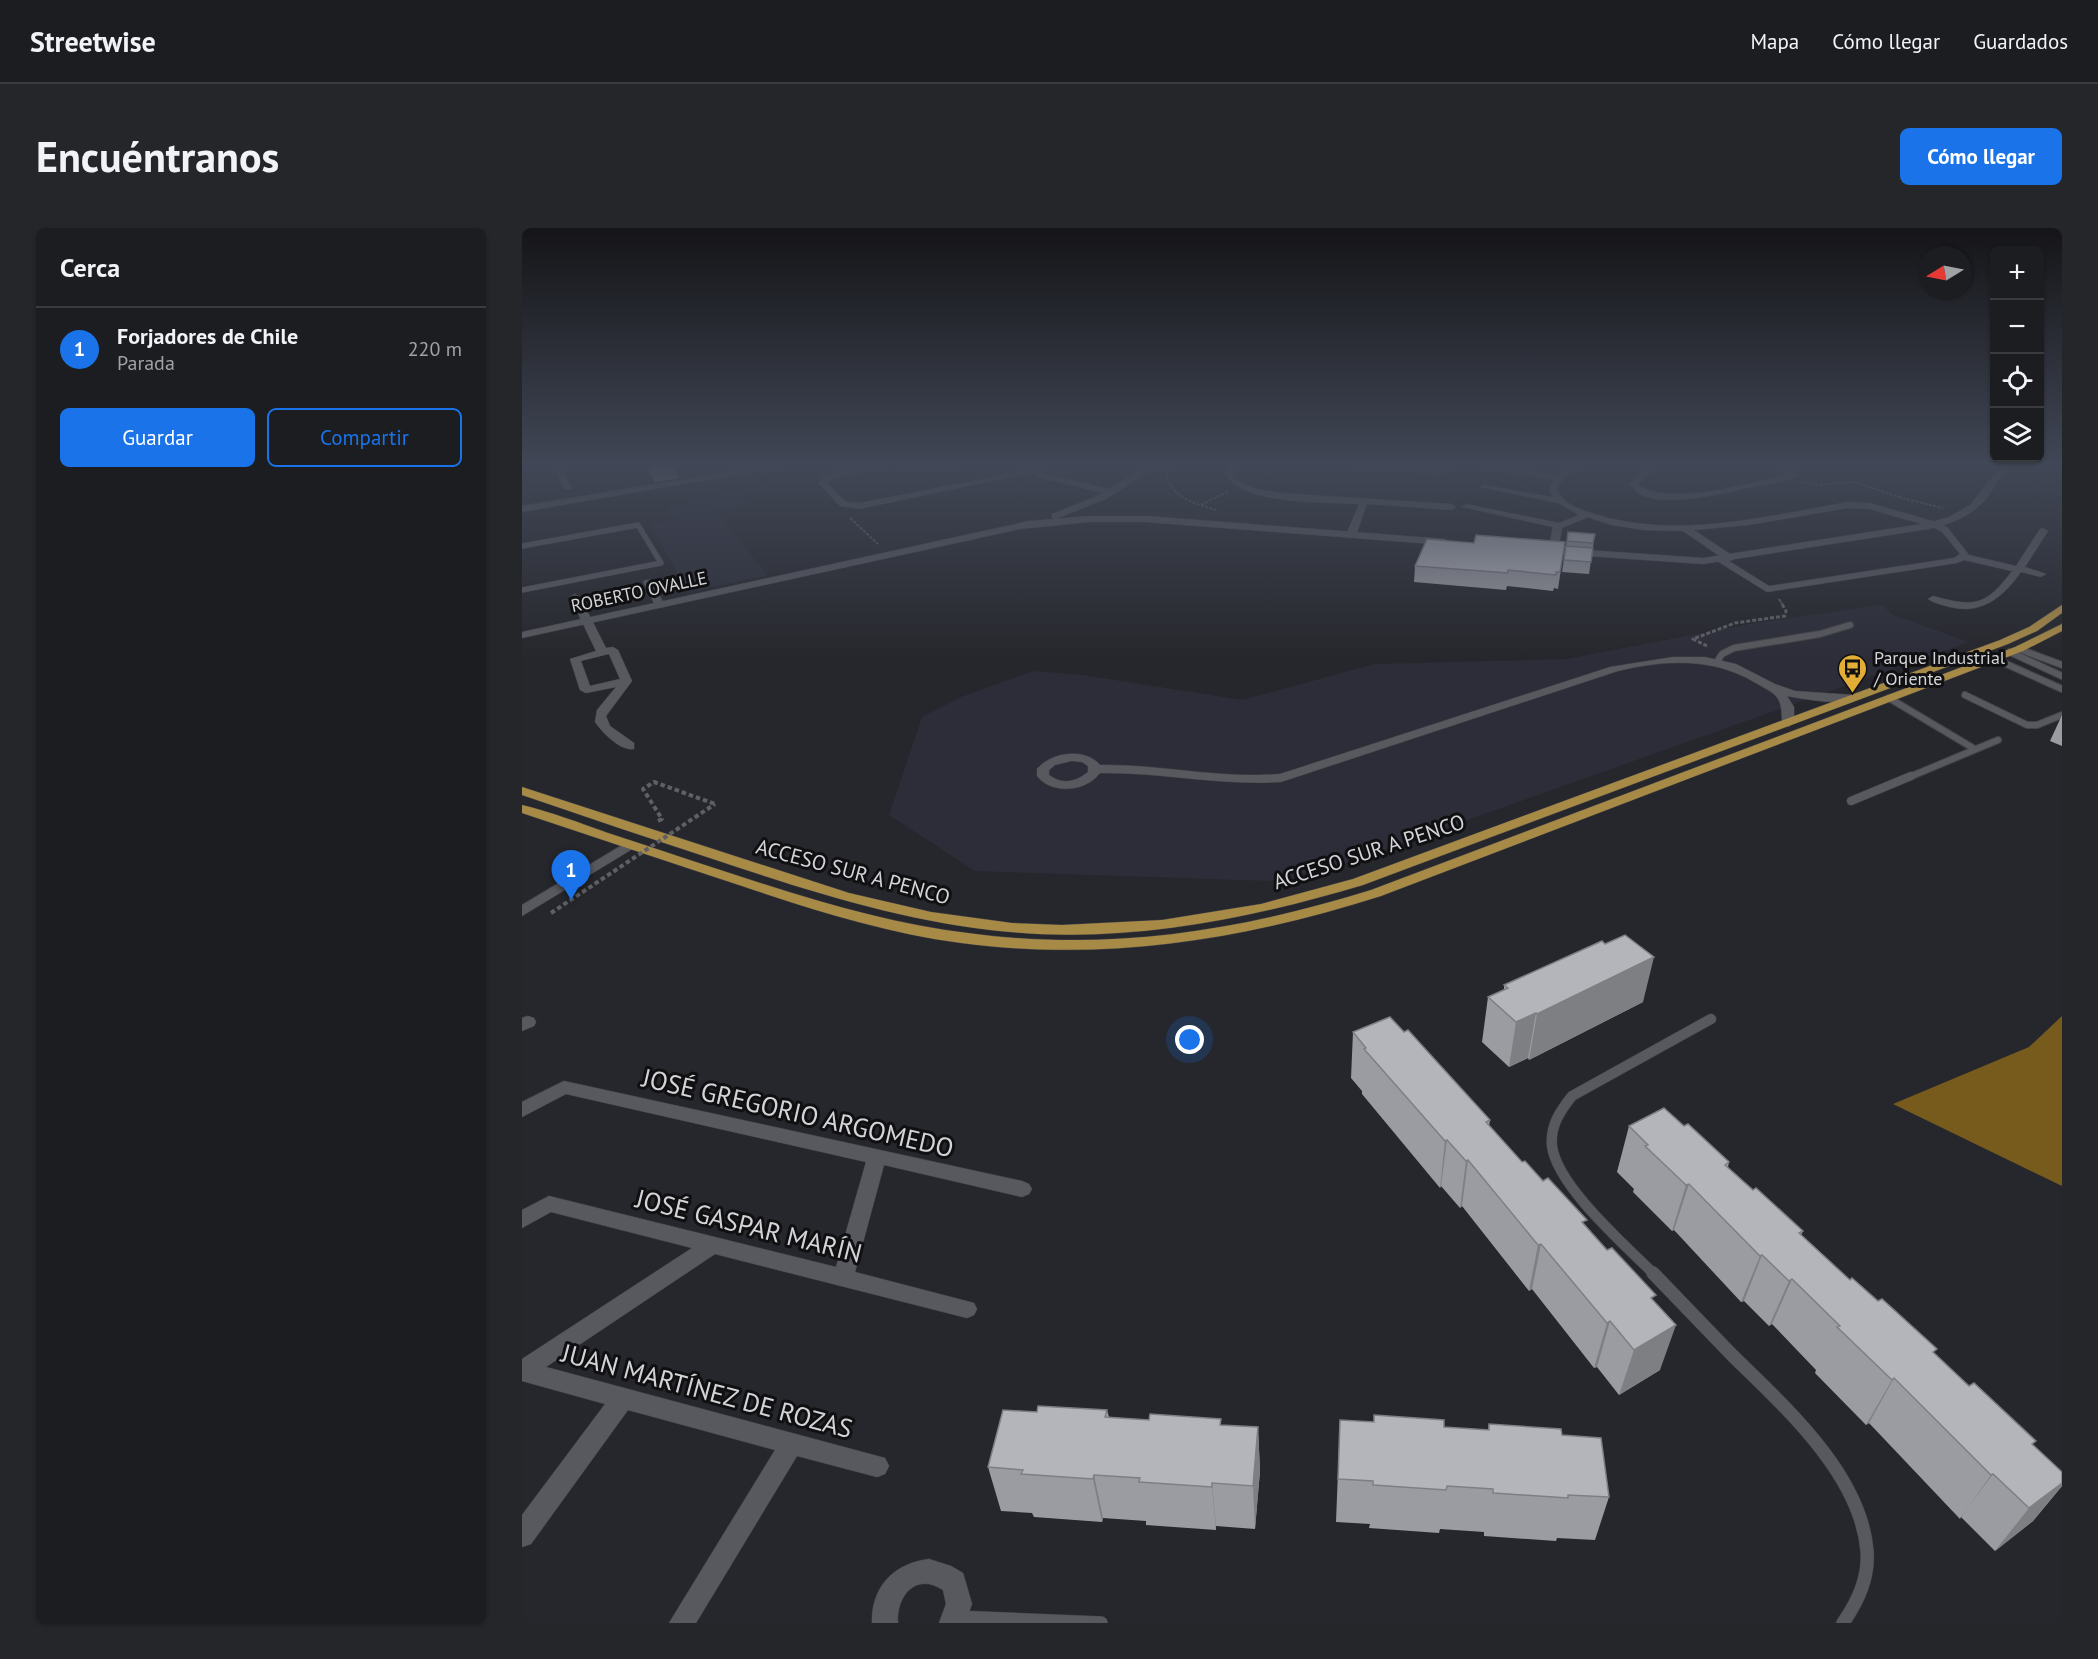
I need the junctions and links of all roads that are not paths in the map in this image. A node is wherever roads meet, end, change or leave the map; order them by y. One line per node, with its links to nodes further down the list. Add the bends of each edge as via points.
1 (610, 530): 13 (lane)
2 (641, 530): 21 (lane, via 661,563)
3 (1002, 530): 24 (street, ROBERTO OVALLE)
4 (1289, 530): 11 (street)
5 (1353, 530): 11 (street)
6 (1557, 530): 15 (street)
7 (1687, 530): 17 (street)
8 (1903, 530): 17 (street)
9 (1945, 530): 16 (street)
10 (2043, 531): 18 (street)
11 (1351, 535): 12 (street)
12 (1457, 543)
13 (522, 546)
14 (1536, 550): 15 (street)
15 (1553, 551): 17 (street, via 1673,561)
16 (1964, 557): 17 (street, via 1767,589); 18 (street)
17 (1725, 558)
18 (2019, 570): 19 (street); 23 (street, via 1997,592 1975,606)
19 (2041, 574)
20 (648, 582): 24 (street)
21 (522, 590)
22 (575, 597): 26 (street)
23 (1933, 599)
24 (660, 605): 26 (street, ROBERTO OVALLE)
25 (2062, 608): 42 (main road, ACCESO SUR A PENCO, via 2020,635)
26 (586, 621): 29 (street, ROBERTO OVALLE); 31 (street)
27 (1850, 625): 32 (lane, via 1820,634 1742,646)
28 (2062, 627): 30 (main road, ACCESO SUR A PENCO)
29 (522, 635)
30 (2015, 650): 33 (main road, ACCESO SUR A PENCO); 34 (lane); 35 (lane)
31 (602, 652): 38 (street, via 614,650); 38 (street, via 574,659 585,689)
32 (1719, 658): 39 (street); 49 (street, via 1621,667 1281,778 1243,781 1135,768)
33 (1993, 658): 36 (lane); 43 (main road, ACCESO SUR A PENCO)
34 (2062, 666)
35 (2045, 668): 36 (lane); 37 (lane)
36 (2029, 674): 40 (lane)
37 (2062, 676)
38 (626, 681): 47 (street, via 602,710 600,722)
39 (1778, 689): 42 (street); 45 (street, via 1788,706)
40 (2062, 689)
41 (1965, 695): 44 (lane, via 2027,725)
42 (1854, 698): 45 (main road, ACCESO SUR A PENCO)
43 (1889, 698): 48 (lane); 53 (main road, ACCESO SUR A PENCO, via 1340,905 1257,928 1177,941 1053,946 935,934 814,905)
44 (2062, 715)
45 (1788, 723): 50 (main road, ACCESO SUR A PENCO, via 1329,892 1229,916 1157,927 1052,930 993,926 900,910 776,875)
46 (1998, 740): 48 (lane)
47 (630, 746)
48 (1973, 748): 51 (lane)
49 (1095, 769)
50 (522, 792)
51 (1851, 801)
52 (522, 809): 53 (main road, ACCESO SUR A PENCO)
53 (630, 844): 54 (street)
54 (522, 911)
55 (1711, 1019): 72 (lane, via 1572,1096 1555,1118 1551,1132 1554,1156 1577,1194 1781,1405 1825,1457 1844,1487 1863,1526 1868,1567 1856,1606)
56 (522, 1110): 57 (street, JOSÉ GREGORIO ARGOMEDO, via 564,1087)
57 (877, 1156): 58 (street, JOSÉ GREGORIO ARGOMEDO); 61 (street)
58 (1022, 1189)
59 (522, 1220): 60 (street, JOSÉ GASPAR MARÍN, via 549,1204)
60 (713, 1245): 61 (street, JOSÉ GASPAR MARÍN); 63 (street)
61 (843, 1278): 62 (street, JOSÉ GASPAR MARÍN)
62 (967, 1309)
63 (522, 1371): 64 (street, JUAN MARTÍNEZ DE ROZAS)
64 (623, 1398): 65 (street, JUAN MARTÍNEZ DE ROZAS); 67 (street)
65 (792, 1443): 66 (street, JUAN MARTÍNEZ DE ROZAS); 69 (street)
66 (876, 1466)
67 (522, 1535)
68 (954, 1620): 70 (street, via 958,1604 954,1582 937,1570 926,1570 904,1579 893,1590 886,1604); 71 (lane)
69 (682, 1623)
70 (885, 1623)
71 (1101, 1623)
72 (1843, 1623)

